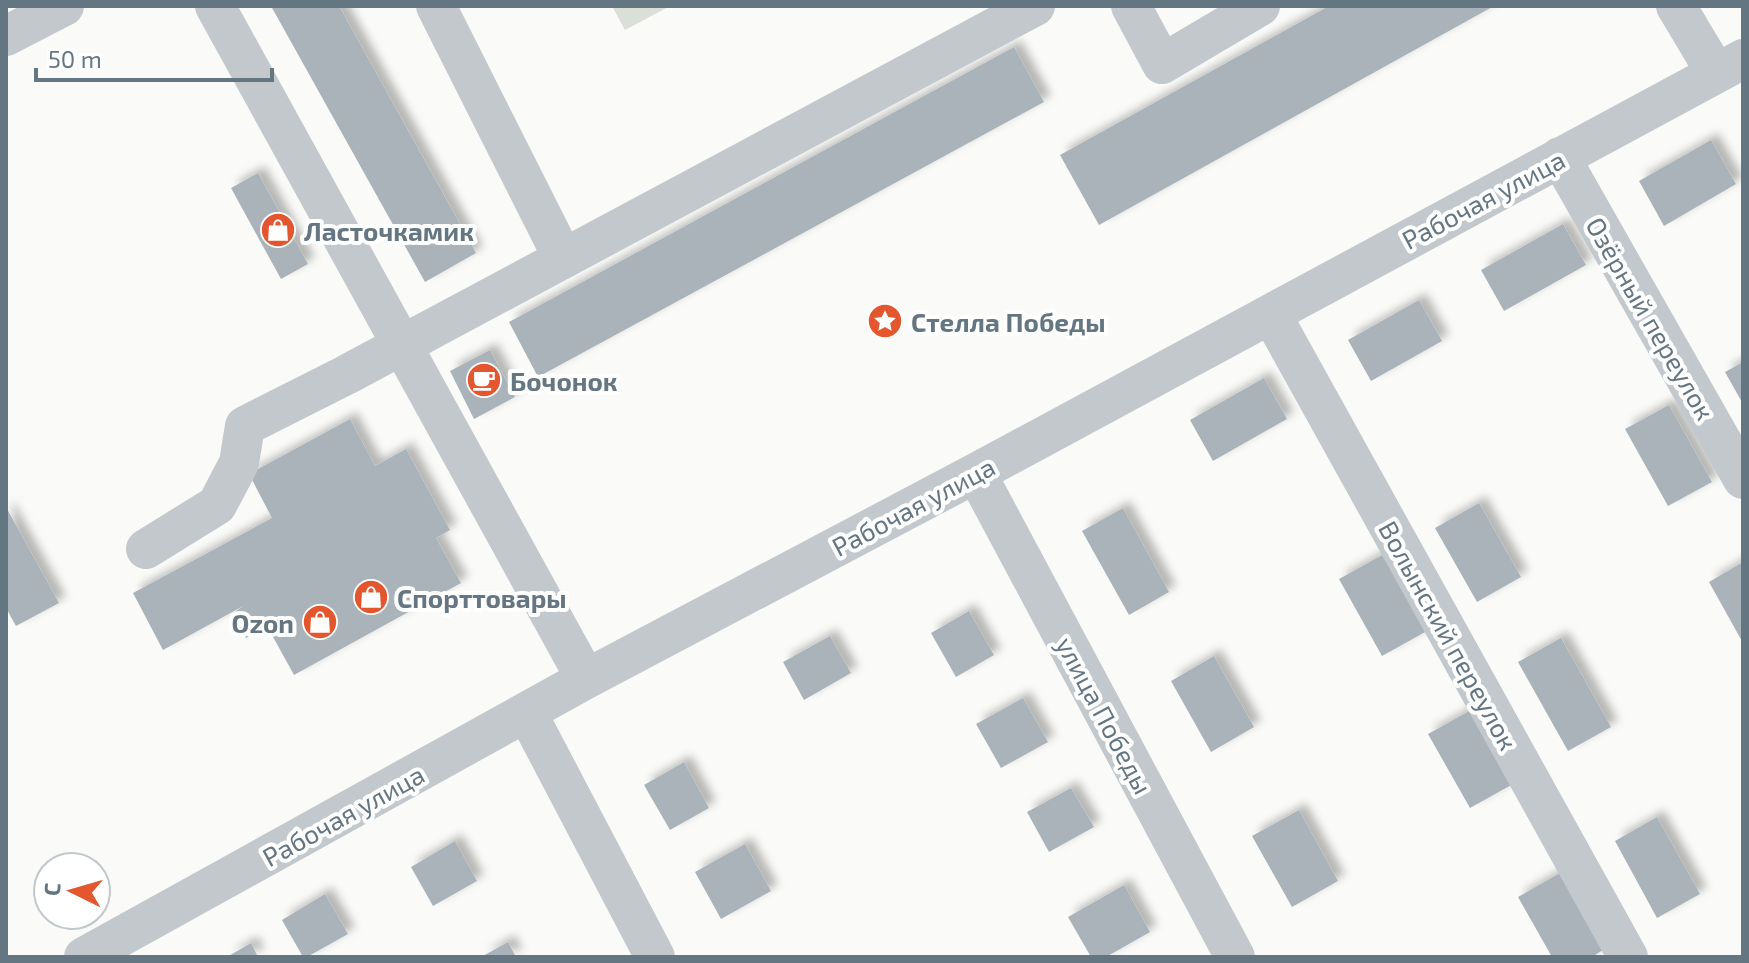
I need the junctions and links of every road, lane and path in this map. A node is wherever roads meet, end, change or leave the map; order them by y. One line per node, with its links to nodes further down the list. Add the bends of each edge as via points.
1 (64, 6): 8 (street)
2 (215, 6): 13 (street)
3 (436, 6): 11 (street)
4 (1035, 6): 11 (street)
5 (1131, 6): 6 (street, via 1162,64)
6 (1260, 6)
7 (1676, 6): 9 (street)
8 (6, 36)
9 (1730, 66): 10 (street, Рабочая улица)
10 (1560, 157): 12 (street, Рабочая улица); 15 (street, Озёрный переулок)
11 (563, 258): 13 (street)
12 (1271, 314): 14 (street, Рабочая улица); 22 (street, Волынский переулок)
13 (401, 344): 16 (street, via 245,426 239,463 217,505); 17 (street)
14 (976, 473): 17 (street, Рабочая улица); 21 (street, улица Победы)
15 (1743, 479)
16 (146, 549)
17 (586, 679): 18 (street, Рабочая улица)
18 (527, 713): 19 (street, Рабочая улица); 20 (street)
19 (84, 957)
20 (655, 957)
21 (1235, 957)
22 (1628, 957)

